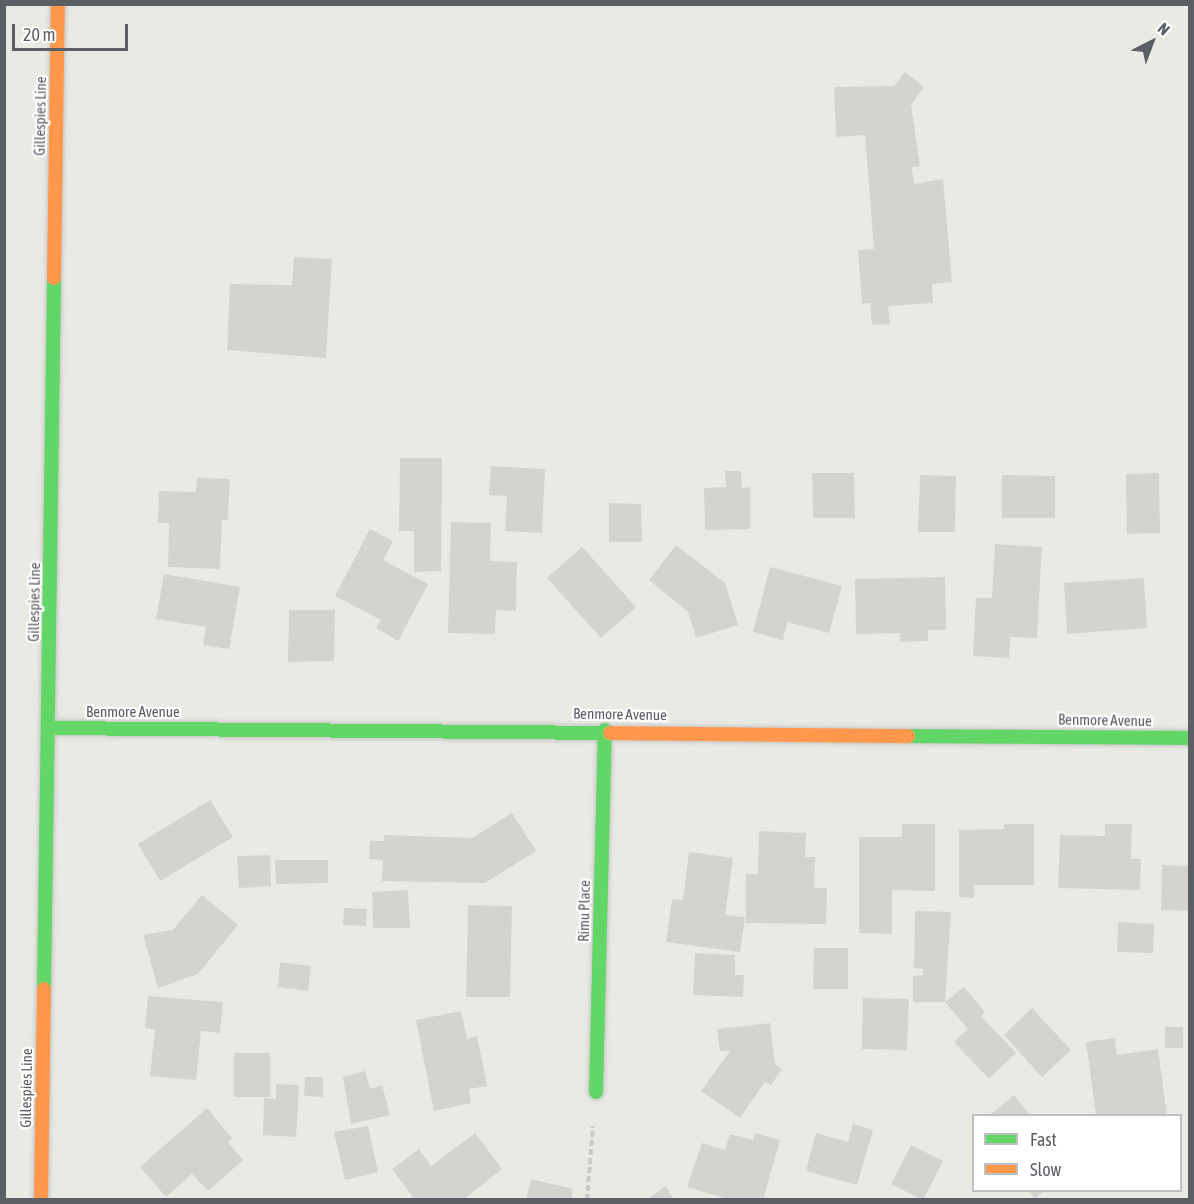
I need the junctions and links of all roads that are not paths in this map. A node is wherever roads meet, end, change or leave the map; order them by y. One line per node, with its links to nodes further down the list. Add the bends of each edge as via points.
1 (58, 4): 2 (street, Gillespies Line)
2 (49, 728): 3 (street, Benmore Avenue); 6 (street, Gillespies Line)
3 (605, 730): 4 (street, Benmore Avenue); 5 (street, Rimu Place)
4 (1190, 738)
5 (596, 1092)
6 (41, 1200)

